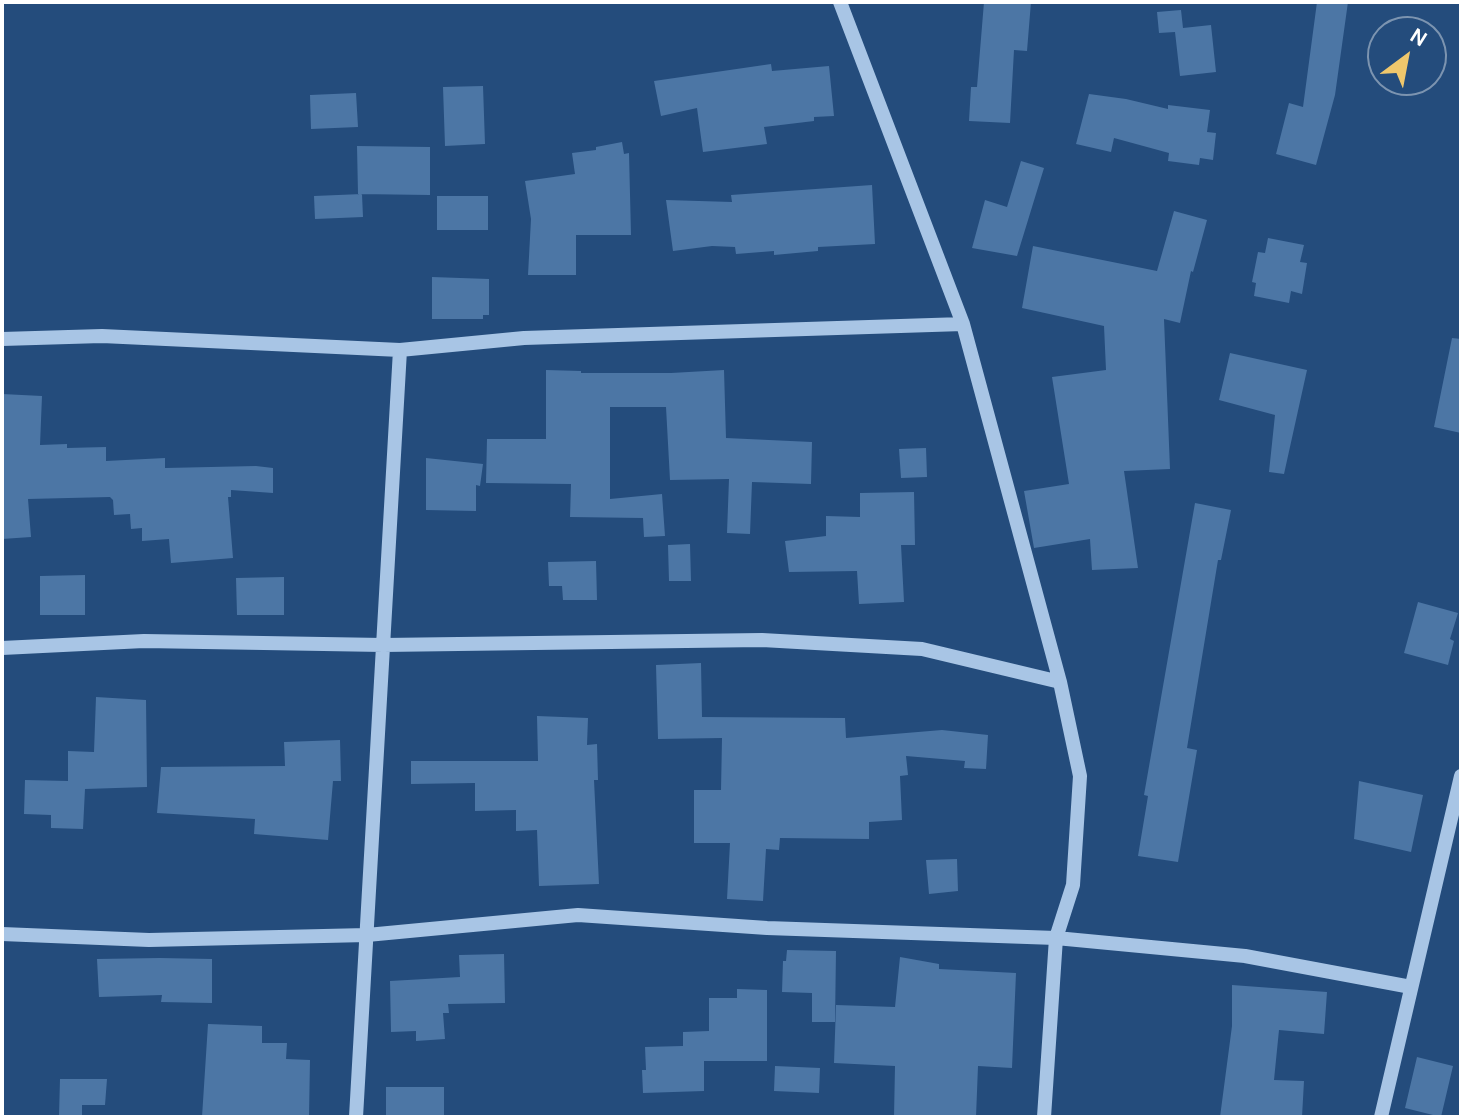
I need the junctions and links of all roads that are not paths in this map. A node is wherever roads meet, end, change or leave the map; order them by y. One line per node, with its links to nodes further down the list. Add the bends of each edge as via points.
1 (840, 2): 2 (street)
2 (963, 324): 4 (street, via 524,338); 7 (street)
3 (2, 339): 4 (street, via 102,336)
4 (400, 350): 5 (street)
5 (383, 645): 6 (street, via 144,641); 7 (street, via 762,640 922,649); 10 (street)
6 (2, 648)
7 (1060, 682): 11 (street, via 1080,776 1073,885)
8 (1461, 776): 12 (street)
9 (2, 934): 10 (street, via 149,940)
10 (367, 935): 11 (street, via 578,915); 13 (street)
11 (1056, 938): 12 (street, via 1245,956); 14 (street)
12 (1411, 987): 15 (street)
13 (356, 1117)
14 (1044, 1117)
15 (1381, 1117)

